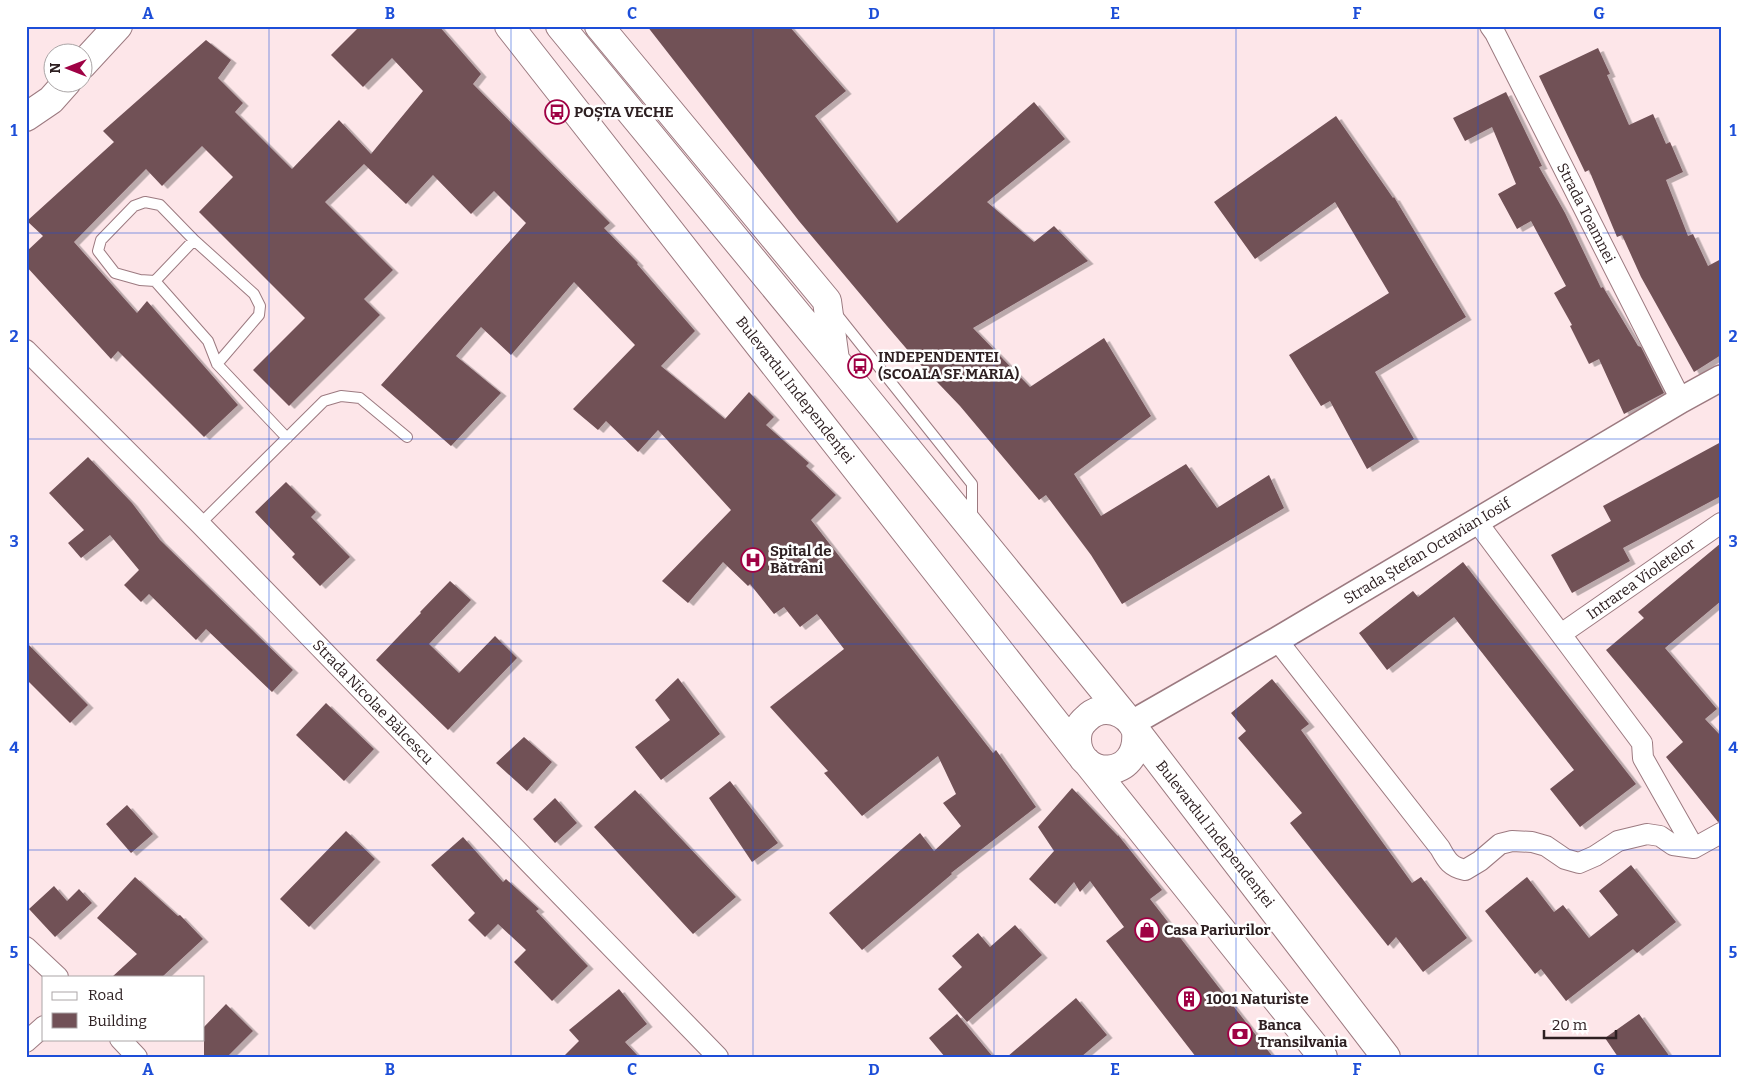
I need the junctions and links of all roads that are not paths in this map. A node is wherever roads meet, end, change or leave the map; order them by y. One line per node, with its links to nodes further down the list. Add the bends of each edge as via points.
1 (118, 26): 6 (main road)
2 (509, 26): 28 (main road, Bulevardul Independenței)
3 (560, 26): 15 (main road, Bulevardul Independenței)
4 (600, 26): 13 (main road)
5 (1495, 28): 18 (street, Strada Toamnei)
6 (92, 54)
7 (58, 92): 9 (main road)
8 (58, 92): 10 (main road)
9 (26, 117)
10 (26, 137)
11 (194, 240): 12 (lane); 12 (lane, via 160,205 145,202 134,206 101,240 98,250 115,273); 16 (lane, via 254,294 260,306 259,316)
12 (156, 281): 16 (lane, via 208,341)
13 (827, 301): 15 (main road); 24 (lane, via 972,484)
14 (26, 350): 23 (street, Strada Nicolae Bălcescu)
15 (835, 360): 24 (main road, Bulevardul Independenței)
16 (217, 364): 20 (lane)
17 (1721, 378): 18 (street, Strada Ștefan Octavian Iosif)
18 (1681, 400): 21 (street, Strada Ștefan Octavian Iosif)
19 (407, 437): 20 (lane, via 360,398 341,396 324,401)
20 (287, 438): 23 (lane)
21 (1477, 522): 25 (street); 26 (street, Strada Ștefan Octavian Iosif)
22 (1721, 523): 25 (street, Intrarea Violetelor)
23 (200, 524): 37 (street, Strada Nicolae Bălcescu)
24 (972, 529): 27 (main road, Bulevardul Independenței)
25 (1561, 634): 30 (street, via 1642,743 1643,758)
26 (1277, 640): 27 (street, Strada Ștefan Octavian Iosif); 30 (street, via 1454,868 1465,870 1500,844 1512,841 1546,846 1565,859 1579,863 1618,841 1647,834)
27 (1131, 723): 28 (main road, via 1137,742 1128,762 1107,770 1096,768); 28 (main road, via 1115,711 1095,712 1087,717 1077,735 1077,745); 39 (main road, Bulevardul Independenței)
28 (1083, 758): 38 (main road, Bulevardul Independenței)
29 (1721, 834): 30 (street)
30 (1694, 848)
31 (26, 947): 32 (street)
32 (57, 976)
33 (42, 1028): 35 (street)
34 (121, 1040): 36 (street)
35 (26, 1042)
36 (137, 1057)
37 (718, 1057)
38 (1323, 1057)
39 (1386, 1057)

